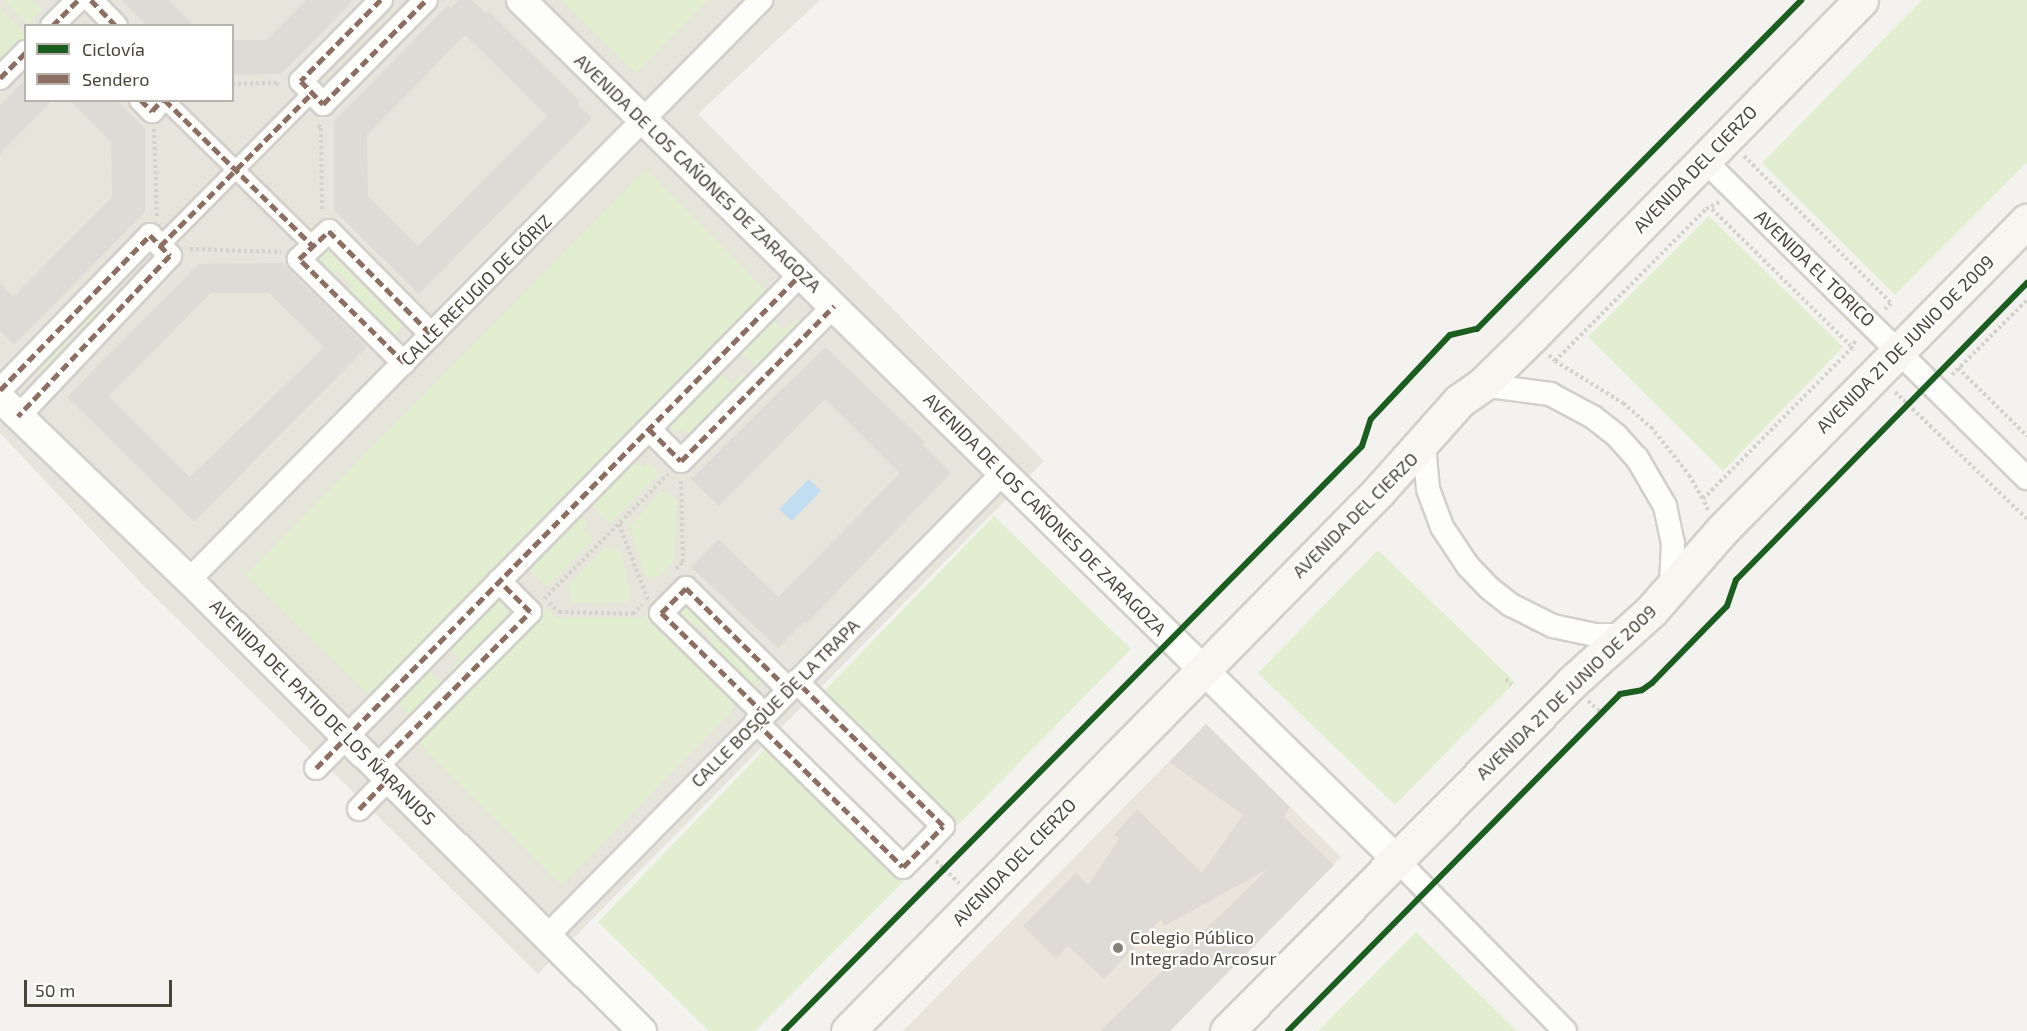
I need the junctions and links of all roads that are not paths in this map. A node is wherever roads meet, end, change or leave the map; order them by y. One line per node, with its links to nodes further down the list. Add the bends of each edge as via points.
1 (78, 0): 8 (street)
2 (91, 0): 9 (street)
3 (381, 0): 12 (street, via 301,81)
4 (426, 0): 12 (street, via 323,104)
5 (521, 0): 15 (street, AVENIDA DE LOS CAÑONES DE ZARAGOZA)
6 (761, 0): 15 (street, CALLE REFUGIO DE GÓRIZ)
7 (1861, 0): 16 (main road, AVENIDA DEL CIERZO)
8 (59, 23)
9 (114, 24)
10 (24, 54): 11 (street)
11 (0, 78)
12 (312, 93): 17 (street)
13 (143, 102): 14 (street, via 152,111)
14 (167, 103): 17 (street)
15 (644, 119): 21 (street, AVENIDA DE LOS CAÑONES DE ZARAGOZA); 23 (street, CALLE REFUGIO DE GÓRIZ)
16 (1715, 149): 24 (street, AVENIDA EL TORICO, via 1733,188); 26 (main road, AVENIDA DEL CIERZO)
17 (236, 170): 19 (street); 20 (street)
18 (2027, 221): 24 (main road, AVENIDA 21 DE JUNIO DE 2009)
19 (167, 239): 27 (street, via 150,235); 28 (street, via 171,256)
20 (313, 246): 23 (street, via 329,231); 25 (street, via 299,259)
21 (801, 274): 22 (street, AVENIDA DE LOS CAÑONES DE ZARAGOZA); 29 (street)
22 (834, 306): 29 (street, via 681,461); 31 (street, AVENIDA DE LOS CAÑONES DE ZARAGOZA)
23 (432, 335): 25 (street, CALLE REFUGIO DE GÓRIZ)
24 (1899, 351): 32 (street, AVENIDA EL TORICO); 35 (main road, AVENIDA 21 DE JUNIO DE 2009)
25 (404, 363): 33 (street, CALLE REFUGIO DE GÓRIZ)
26 (1482, 385): 30 (main road, AVENIDA DEL CIERZO, via 1446,414); 35 (street, via 1550,394 1593,417 1616,435 1637,458 1665,506 1673,543)
27 (0, 390)
28 (9, 407): 33 (street, AVENIDA DEL PATIO DE LOS NARANJOS)
29 (649, 429): 34 (street)
30 (1424, 445): 36 (street, via 1428,489 1442,526 1468,566 1489,588 1511,605 1553,626 1577,633); 37 (main road, AVENIDA DEL CIERZO)
31 (1003, 473): 37 (street, AVENIDA DE LOS CAÑONES DE ZARAGOZA); 38 (street, CALLE BOSQUE DE LA TRAPA)
32 (2027, 478)
33 (189, 579): 40 (street, AVENIDA DEL PATIO DE LOS NARANJOS)
34 (499, 581): 40 (street); 42 (street, via 538,605)
35 (1671, 584): 36 (main road, AVENIDA 21 DE JUNIO DE 2009, via 1651,611)
36 (1622, 635): 44 (main road, AVENIDA 21 DE JUNIO DE 2009)
37 (1203, 669): 44 (street, AVENIDA DE LOS CAÑONES DE ZARAGOZA); 47 (main road, AVENIDA DEL CIERZO)
38 (792, 685): 39 (street, CALLE BOSQUE DE LA TRAPA); 39 (street, via 686,588 654,606); 39 (street, via 943,826 922,848 903,867)
39 (760, 718): 45 (street, CALLE BOSQUE DE LA TRAPA)
40 (347, 736): 41 (street); 42 (street, AVENIDA DEL PATIO DE LOS NARANJOS)
41 (316, 768)
42 (383, 772): 43 (street); 45 (street, AVENIDA DEL PATIO DE LOS NARANJOS)
43 (359, 809)
44 (1396, 859): 48 (main road, AVENIDA 21 DE JUNIO DE 2009); 49 (street, AVENIDA DE LOS CAÑONES DE ZARAGOZA)
45 (548, 935): 46 (street, AVENIDA DEL PATIO DE LOS NARANJOS)
46 (642, 1031)
47 (848, 1031)
48 (1227, 1031)
49 (1565, 1031)

